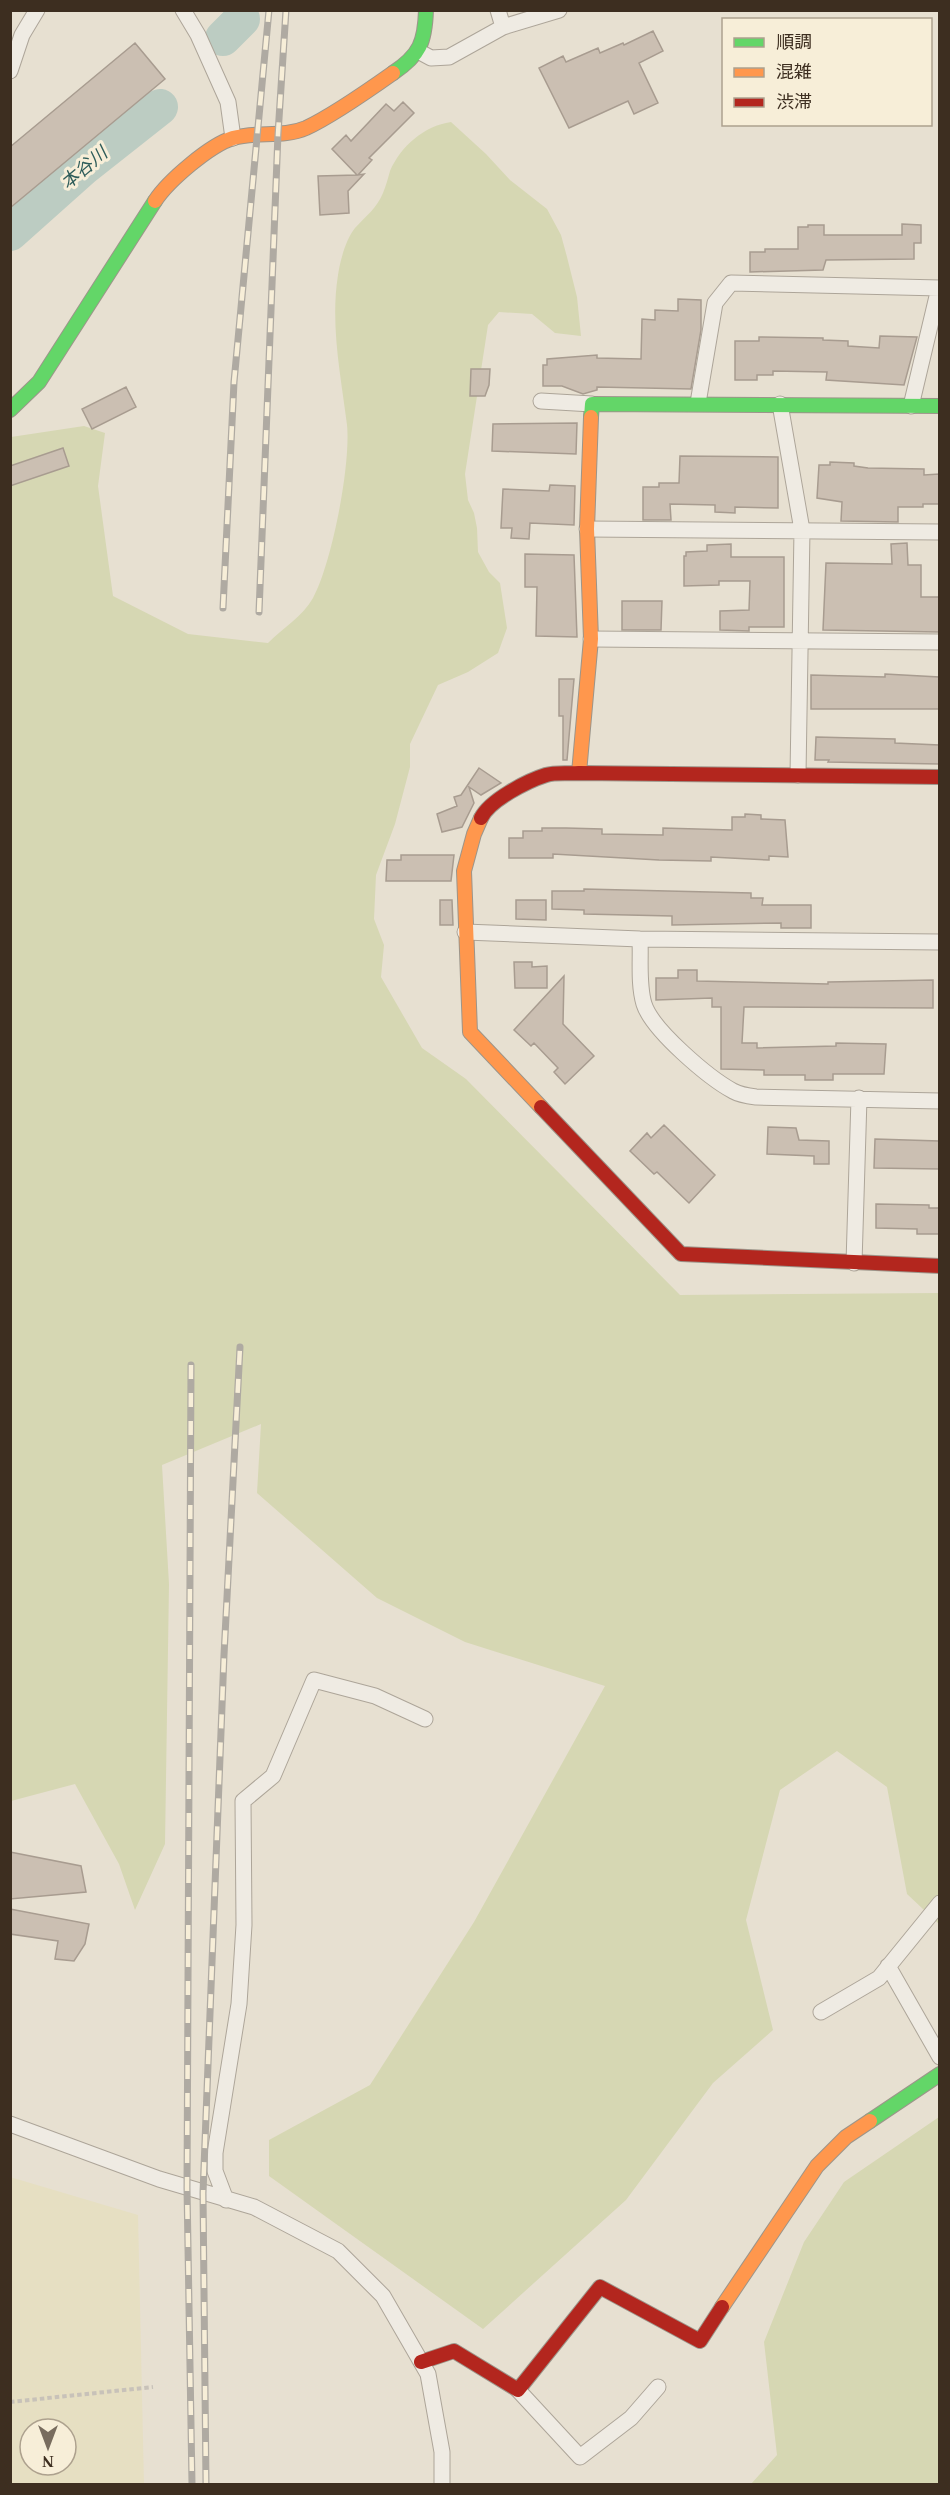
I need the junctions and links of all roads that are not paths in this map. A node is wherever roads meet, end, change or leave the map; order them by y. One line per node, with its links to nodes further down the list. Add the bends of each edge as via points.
1 (37, 10): 8 (street, via 22,35)
2 (183, 10): 9 (street, via 228,102)
3 (426, 10): 7 (street, via 425,33)
4 (498, 10): 6 (street)
5 (558, 10): 6 (street)
6 (503, 27): 7 (street, via 449,57 431,58)
7 (418, 51): 9 (street, via 405,65 308,127 292,133)
8 (10, 71)
9 (232, 138): 17 (street, via 193,162 163,189 39,382)
10 (939, 288): 12 (street, via 731,283 715,303); 15 (street)
11 (541, 401): 13 (street)
12 (698, 403): 13 (street); 14 (street)
13 (592, 404): 18 (street)
14 (780, 404): 15 (street); 19 (street)
15 (911, 406): 16 (street)
16 (939, 406)
17 (10, 410)
18 (586, 529): 19 (street); 21 (street)
19 (802, 530): 20 (street); 22 (street)
20 (939, 532)
21 (591, 639): 22 (street); 24 (street)
22 (800, 640): 23 (street); 25 (street)
23 (939, 642)
24 (579, 773): 25 (street); 27 (street, via 547,775 486,808 464,871)
25 (798, 775): 26 (street)
26 (939, 777)
27 (465, 932): 28 (street); 32 (street, via 470,1032 681,1254)
28 (640, 939): 29 (street); 30 (street, via 642,992 648,1013 716,1081 736,1093 756,1097)
29 (939, 942)
30 (860, 1098): 31 (street); 32 (street)
31 (939, 1101)
32 (854, 1263): 33 (street)
33 (939, 1266)
34 (425, 1719): 41 (street, via 375,1696 314,1680 273,1776 243,1801 244,1926 239,2004 215,2153 215,2171)
35 (939, 1903): 36 (street)
36 (888, 1966): 37 (street, via 879,1978); 38 (street)
37 (821, 2012)
38 (939, 2057)
39 (939, 2074): 44 (street, via 846,2137 817,2166 700,2341 600,2287)
40 (10, 2124): 41 (street)
41 (226, 2200): 42 (street, via 254,2207 339,2252 383,2296)
42 (421, 2362): 44 (street, via 454,2351); 45 (street, via 428,2374 442,2452)
43 (658, 2387): 44 (street, via 631,2418 580,2457)
44 (518, 2390)
45 (442, 2484)

